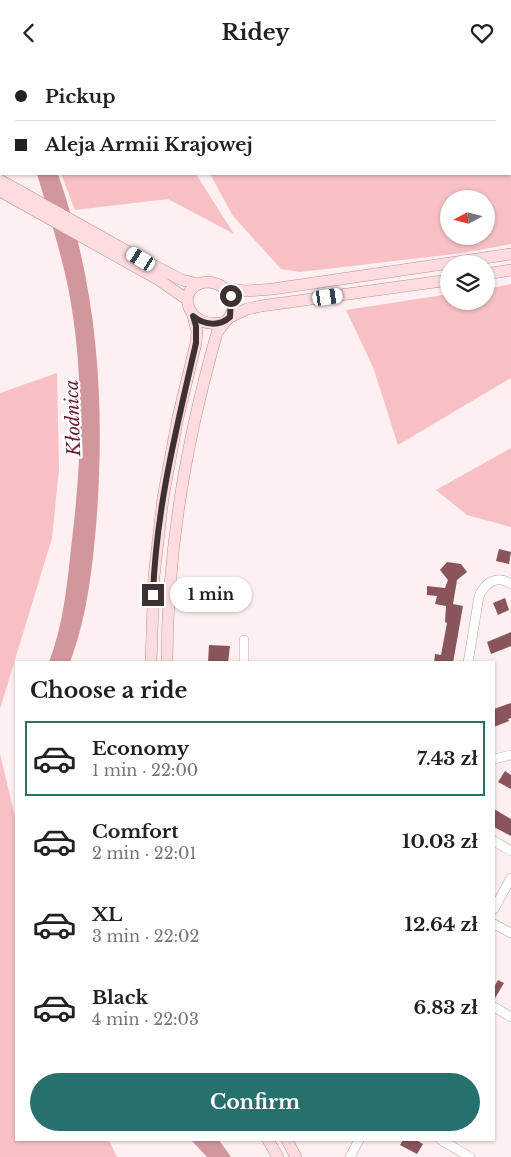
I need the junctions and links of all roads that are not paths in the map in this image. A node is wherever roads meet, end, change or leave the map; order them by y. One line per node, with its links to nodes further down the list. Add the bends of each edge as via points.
1 (0, 180): 2 (main road)
2 (7, 191): 3 (main road)
3 (114, 249): 8 (main road); 10 (main road)
4 (511, 254): 9 (main road, via 273,289)
5 (511, 270): 6 (main road)
6 (495, 273)
7 (440, 281): 12 (main road, via 261,306)
8 (198, 285): 9 (main road, via 210,282); 10 (main road)
9 (228, 289): 12 (main road, via 232,302)
10 (188, 300): 11 (main road)
11 (193, 316): 12 (main road, via 207,323); 15 (main road, via 196,343 168,461 158,535)
12 (227, 319): 16 (main road, via 215,339 184,466 170,575)
13 (511, 584): 18 (street, via 495,580 483,586)
14 (244, 640): 17 (street)
15 (151, 661)
16 (167, 661)
17 (244, 661)
18 (468, 661)
19 (511, 755): 20 (street)
20 (495, 759)
21 (495, 842): 22 (street)
22 (511, 851)
23 (511, 878): 24 (street)
24 (495, 907)
25 (495, 925): 26 (street)
26 (511, 933)
27 (495, 1008): 28 (street)
28 (511, 1017)
29 (269, 1141): 33 (main road)
30 (287, 1141): 34 (main road)
31 (358, 1141): 35 (street)
32 (442, 1141): 36 (street)
33 (278, 1157)
34 (296, 1157)
35 (350, 1157)
36 (470, 1157)

